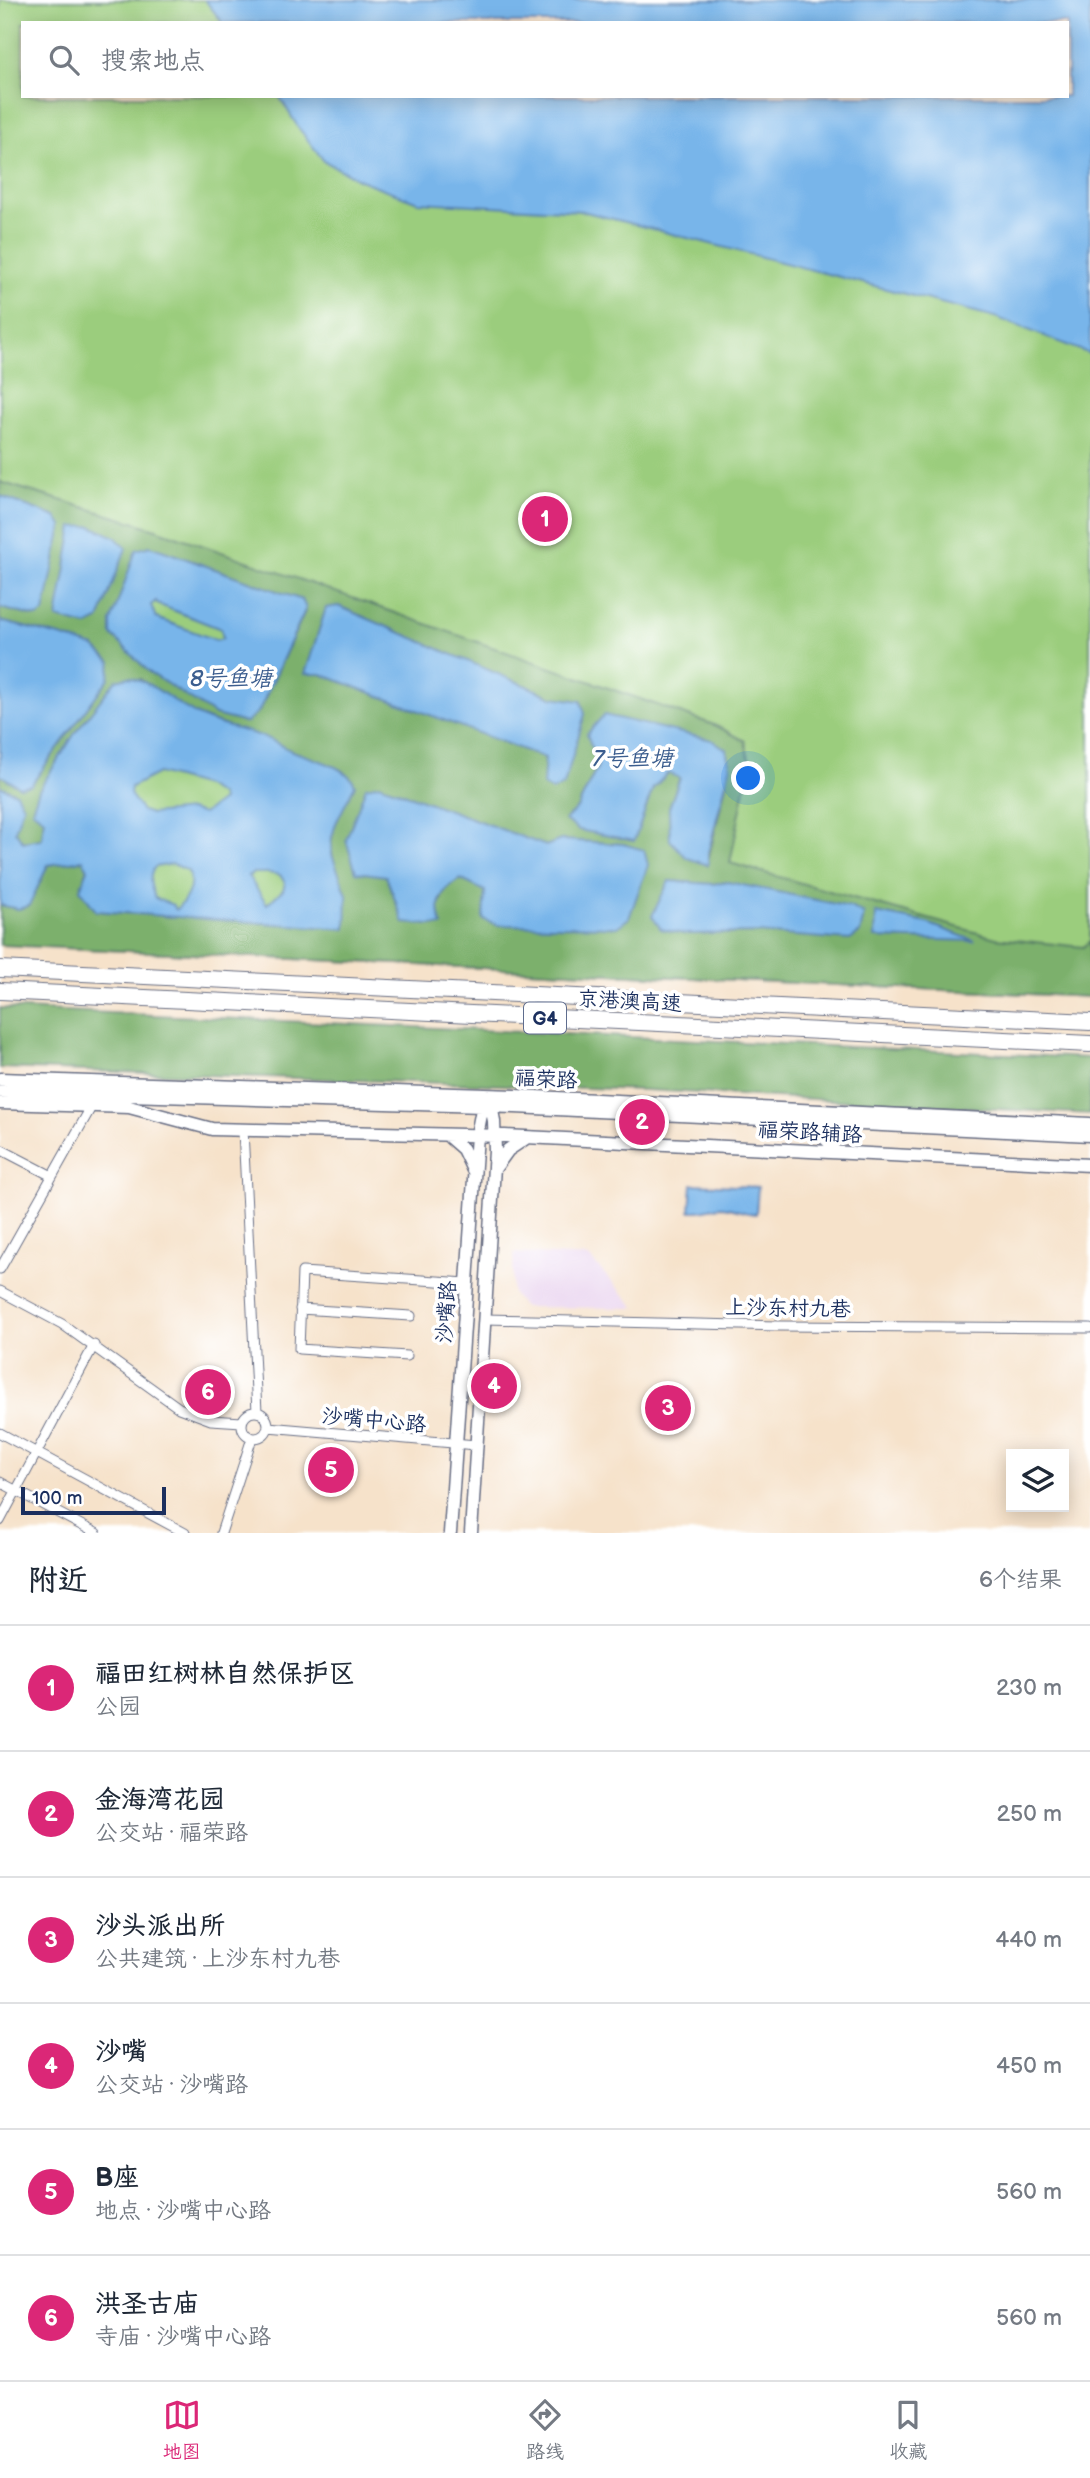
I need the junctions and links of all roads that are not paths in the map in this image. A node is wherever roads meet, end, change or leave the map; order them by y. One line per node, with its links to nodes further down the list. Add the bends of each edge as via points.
1 (0, 969): 3 (highway, 京港澳高速 / G4)
2 (0, 991): 4 (highway, 京港澳高速 / G4)
3 (1090, 1021)
4 (1090, 1044)
5 (0, 1079): 8 (main road, 福荣路)
6 (0, 1091): 7 (main road, 福荣路)
7 (96, 1100): 8 (main road, 福荣路); 9 (main road); 13 (main road, 福荣路辅路, via 204,1128); 23 (street)
8 (487, 1101): 10 (main road, 福荣路); 12 (main road, 福荣路); 14 (main road, 沙嘴路); 16 (main road, 沙嘴路)
9 (0, 1103)
10 (521, 1108): 11 (main road, 福荣路); 14 (main road, via 504,1115)
11 (803, 1121): 17 (main road, 福荣路); 20 (street)
12 (1090, 1124)
13 (243, 1130): 15 (main road, 福荣路辅路); 34 (street)
14 (495, 1132): 16 (main road, 福荣路辅路); 18 (main road, 福荣路辅路); 22 (main road, 沙嘴路)
15 (443, 1135): 16 (main road, 福荣路辅路); 24 (main road, via 463,1149)
16 (477, 1135): 24 (main road, 沙嘴路)
17 (1090, 1135)
18 (529, 1137): 20 (main road, 福荣路辅路); 22 (main road, via 508,1150)
19 (0, 1149): 23 (street)
20 (839, 1153): 21 (main road, 福荣路辅路)
21 (1090, 1165)
22 (494, 1172): 30 (main road, 沙嘴路)
23 (52, 1176): 25 (street)
24 (474, 1178): 26 (main road, 沙嘴路)
25 (0, 1269)
26 (467, 1283): 28 (street, via 302,1272); 39 (main road, 沙嘴路)
27 (0, 1291): 32 (street)
28 (300, 1309): 29 (street); 33 (street, via 299,1349)
29 (411, 1316)
30 (485, 1318): 31 (street, 上沙东村九巷); 40 (main road, 沙嘴路)
31 (1090, 1328)
32 (94, 1345): 35 (street, via 179,1408 211,1420); 41 (street)
33 (407, 1356)
34 (257, 1412): 35 (street, via 246,1415); 36 (street)
35 (242, 1422): 38 (street)
36 (268, 1427): 38 (street, via 264,1434); 39 (street, 沙嘴中心路)
37 (0, 1433): 41 (street)
38 (252, 1438): 47 (street)
39 (456, 1444): 40 (street, 沙嘴中心路); 48 (main road, 沙嘴路)
40 (476, 1445): 49 (main road, 沙嘴路)
41 (37, 1452): 43 (street); 46 (street)
42 (0, 1482): 43 (street)
43 (16, 1491): 44 (street); 45 (street)
44 (0, 1521)
45 (96, 1533)
46 (185, 1533)
47 (221, 1533)
48 (450, 1533)
49 (471, 1533)

